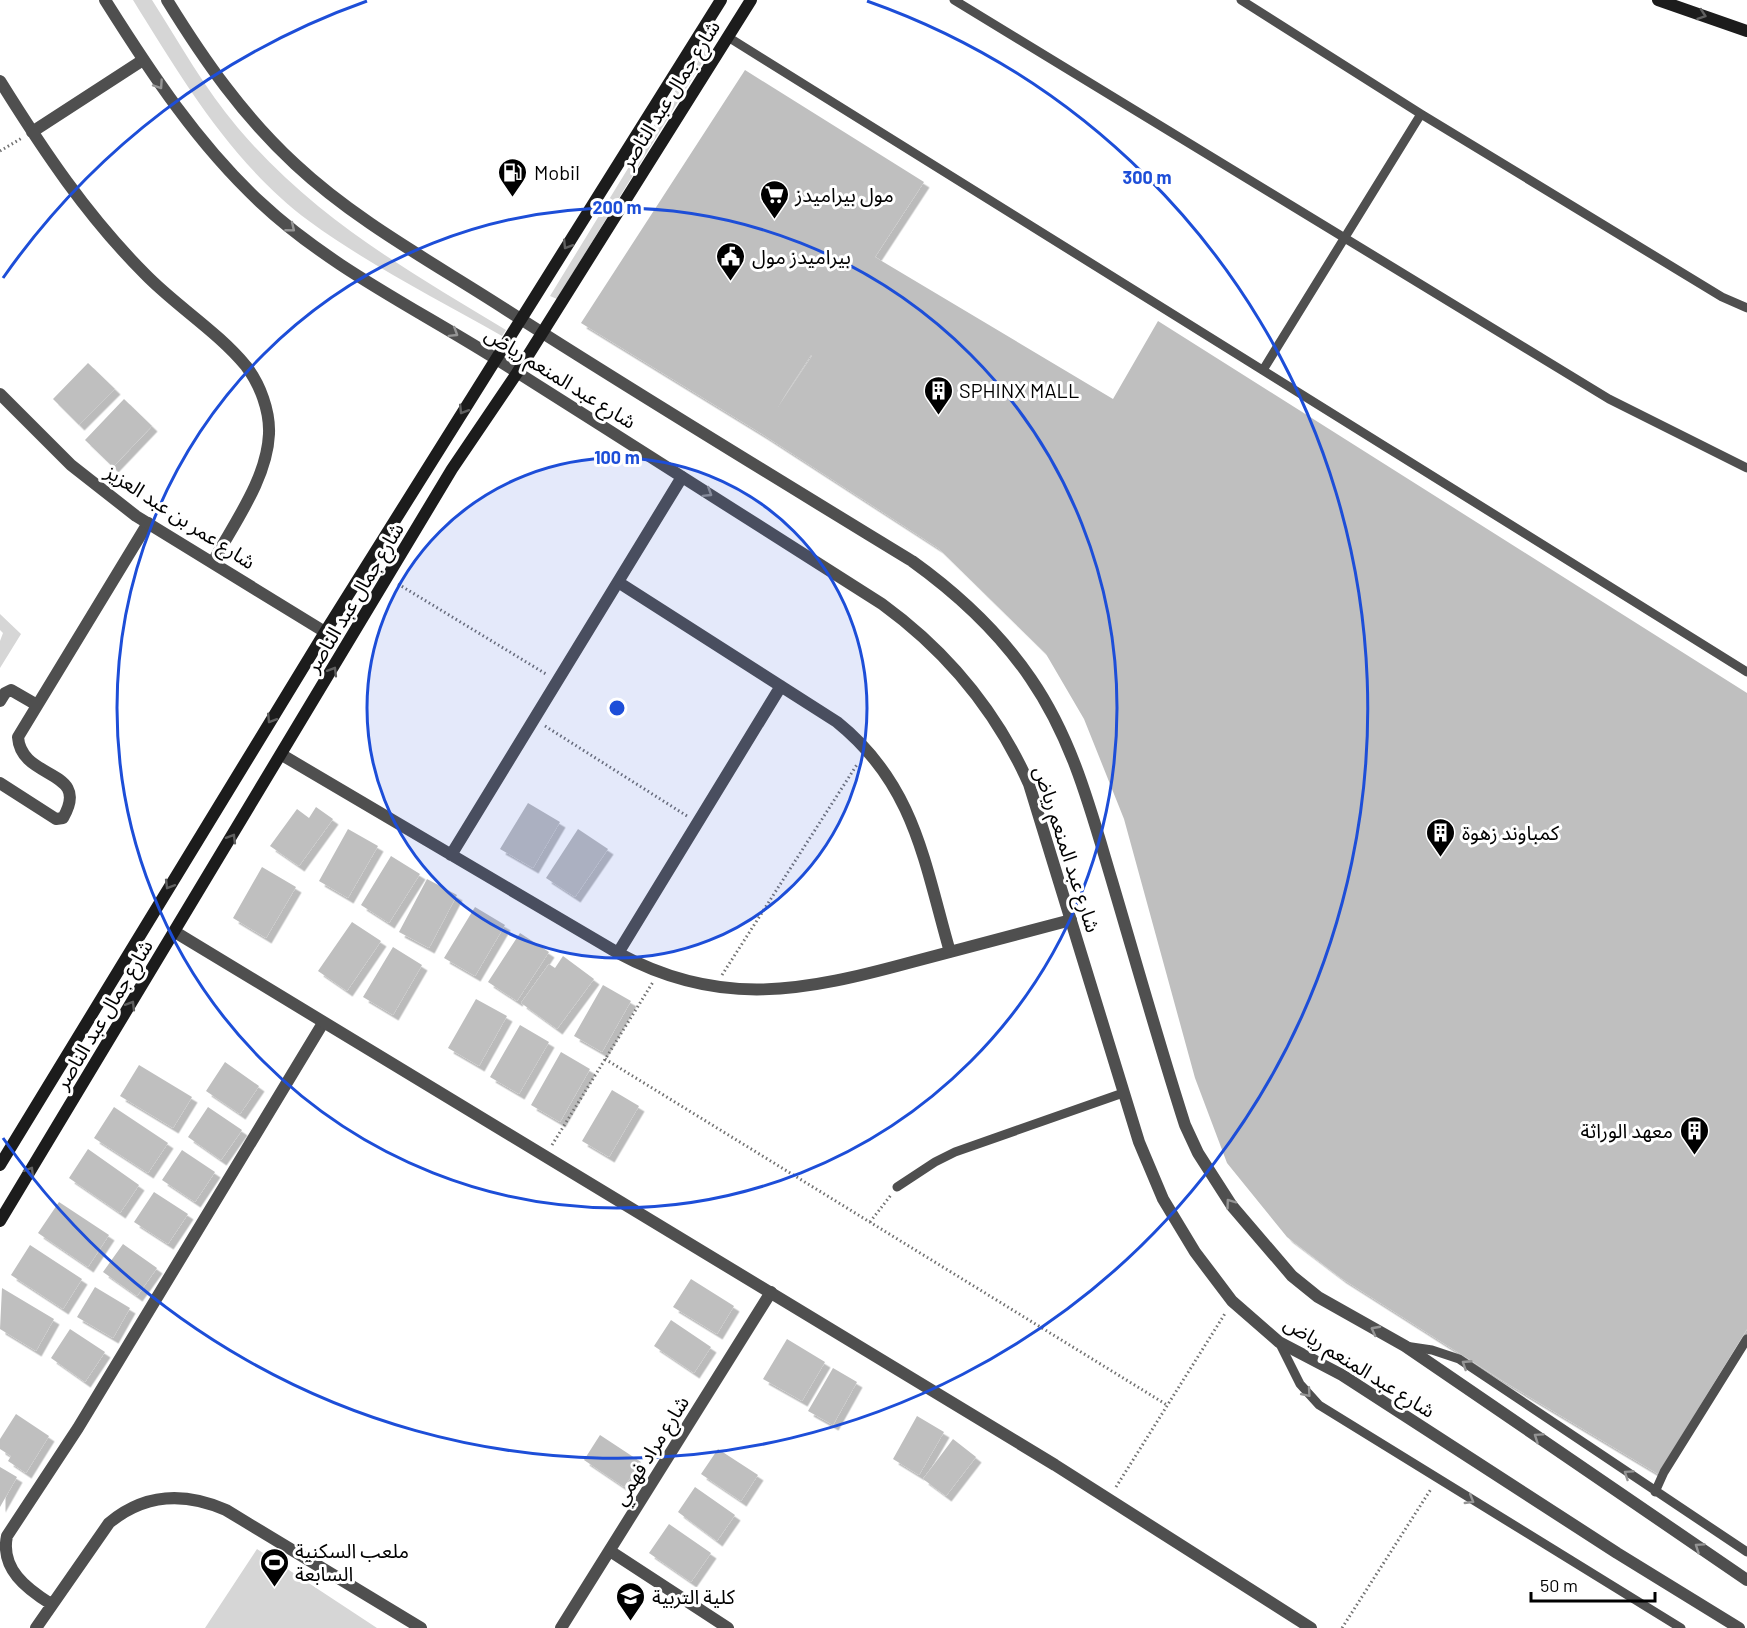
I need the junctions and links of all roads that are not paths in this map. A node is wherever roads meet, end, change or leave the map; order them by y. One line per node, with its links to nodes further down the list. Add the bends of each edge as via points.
1 (105, 0): 10 (street, شارع عبد المنعم رياض)
2 (167, 0): 16 (street, شارع عبد المنعم رياض, via 236,102 296,164 362,218)
3 (721, 0): 16 (main road, شارع جمال عبد الناصر, one-way to 16)
4 (751, 0): 9 (main road, شارع جمال عبد الناصر)
5 (954, 0): 14 (lane)
6 (1241, 0): 12 (lane)
7 (1658, 0): 8 (main road, one-way to 8)
8 (1747, 31)
9 (728, 37): 17 (main road, شارع جمال عبد الناصر); 19 (lane)
10 (143, 60): 13 (street); 18 (street, شارع عبد المنعم رياض, one-way to 18, via 209,150 262,204 320,251)
11 (0, 81): 13 (street)
12 (1421, 114): 14 (lane); 15 (lane, via 1722,297)
13 (32, 132): 25 (street, via 114,242 246,367 259,386 269,432 266,456)
14 (1342, 239): 19 (lane); 22 (lane, via 1609,399)
15 (1747, 308)
16 (521, 319): 17 (street, شارع عبد المنعم رياض); 18 (main road, شارع جمال عبد الناصر)
17 (542, 334): 20 (main road, شارع جمال عبد الناصر); 47 (street, شارع عبد المنعم رياض, one-way to 17, via 1341,1312 1292,1276 1232,1206 1203,1162 1179,1106 1078,770 1049,709 1011,652 965,603 912,561)
18 (496, 359): 20 (street, شارع عبد المنعم رياض); 27 (main road, شارع جمال عبد الناصر, one-way to 27)
19 (1263, 370): 28 (lane)
20 (517, 373): 23 (street, شارع عبد المنعم رياض); 32 (main road, شارع جمال عبد الناصر, one-way to 20, via 452,469)
21 (0, 394): 24 (street, شارع عمر بن عبد العزيز, via 71,465)
22 (1747, 468)
23 (682, 477): 26 (street); 35 (street, شارع عبد المنعم رياض, one-way to 35, via 906,621 969,683 1003,731 1029,784)
24 (148, 523): 25 (street, شارع عمر بن عبد العزيز); 31 (street)
25 (213, 562): 27 (street, شارع عمر بن عبد العزيز)
26 (618, 582): 29 (street); 34 (street)
27 (325, 632): 41 (main road, شارع جمال عبد الناصر, one-way to 41)
28 (1747, 672)
29 (781, 686): 37 (street, via 837,723 867,749 897,788 908,810); 38 (street)
30 (0, 701): 31 (street, via 11,690)
31 (37, 705): 33 (street, via 18,737 20,750 29,761 67,784 70,807 63,818 56,819)
32 (282, 755): 34 (street); 36 (main road, شارع جمال عبد الناصر, one-way to 32)
33 (0, 783)
34 (451, 855): 38 (street)
35 (1071, 920): 37 (street); 40 (street, شارع عبد المنعم رياض)
36 (175, 932): 39 (street); 43 (main road, شارع جمال عبد الناصر, one-way to 36)
37 (950, 952): 38 (street, via 828,984 742,991 714,988 659,973)
38 (618, 953)
39 (323, 1023): 44 (street); 52 (street, via 78,1428 7,1536 5,1551 13,1575)
40 (1123, 1093): 42 (lane, via 955,1152); 46 (street, شارع عبد المنعم رياض, via 1163,1199 1195,1252 1233,1301)
41 (0, 1165)
42 (897, 1187)
43 (0, 1221)
44 (771, 1292): 49 (street, شارع مراد فهمي); 58 (street)
45 (1747, 1339): 48 (lane)
46 (1279, 1342): 53 (lane, one-way to 53, via 1300,1384 1319,1405); 59 (street, شارع عبد المنعم رياض, via 1342,1375)
47 (1405, 1346): 48 (lane, one-way to 47, via 1459,1359); 51 (street, شارع عبد المنعم رياض, one-way to 47)
48 (1655, 1492): 50 (lane)
49 (610, 1551): 56 (street, شارع مراد فهمي); 57 (street)
50 (1747, 1552)
51 (1747, 1580)
52 (51, 1604): 54 (street); 55 (street, via 120,1513 147,1501 180,1496 226,1510)
53 (1676, 1627)
54 (36, 1628)
55 (421, 1628)
56 (561, 1628)
57 (728, 1628)
58 (1311, 1628)
59 (1739, 1628)

